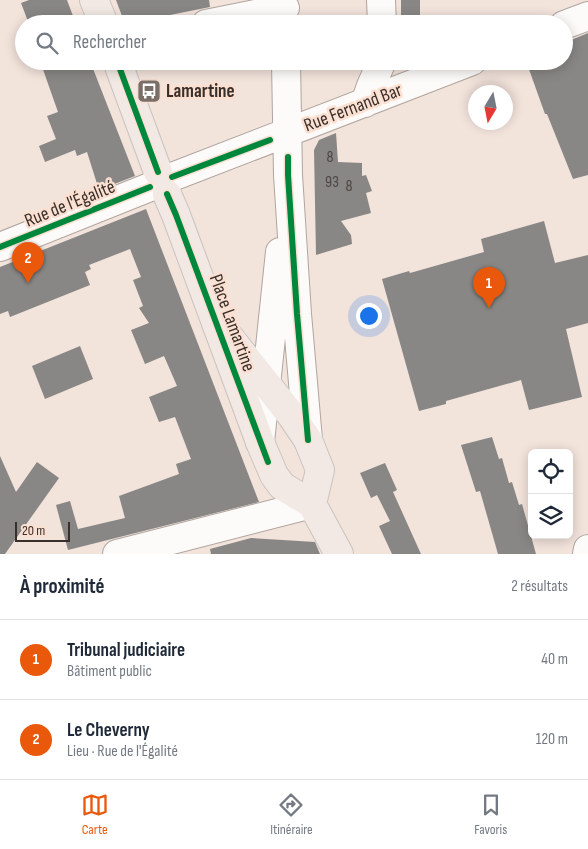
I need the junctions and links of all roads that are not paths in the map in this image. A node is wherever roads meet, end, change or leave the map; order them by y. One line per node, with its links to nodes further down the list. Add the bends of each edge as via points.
1 (94, 0): 4 (main road)
2 (381, 0): 6 (street)
3 (285, 11): 5 (street)
4 (100, 15)
5 (261, 15)
6 (382, 15)
7 (588, 16): 8 (street)
8 (573, 22)
9 (120, 70): 16 (main road, Place Lamartine)
10 (286, 70): 14 (street)
11 (378, 70): 13 (street)
12 (449, 70): 13 (street, Rue Fernand Bar)
13 (366, 103): 14 (street, Rue Fernand Bar)
14 (288, 132): 15 (street); 16 (street)
15 (288, 176): 19 (street, Place Lamartine); 20 (street, Place Lamartine)
16 (162, 183): 17 (street, Rue de l'Égalité); 18 (main road, Place Lamartine)
17 (0, 248)
18 (216, 321): 19 (main road, Place Lamartine); 21 (main road, Place Lamartine)
19 (266, 383): 20 (main road, Place Lamartine); 21 (street, Place Lamartine)
20 (308, 440): 22 (main road, Place Lamartine, via 320,470)
21 (260, 442): 22 (main road, Place Lamartine, via 282,486)
22 (312, 504): 24 (street); 25 (main road)
23 (588, 549): 26 (street)
24 (117, 554)
25 (339, 554)
26 (587, 554)

